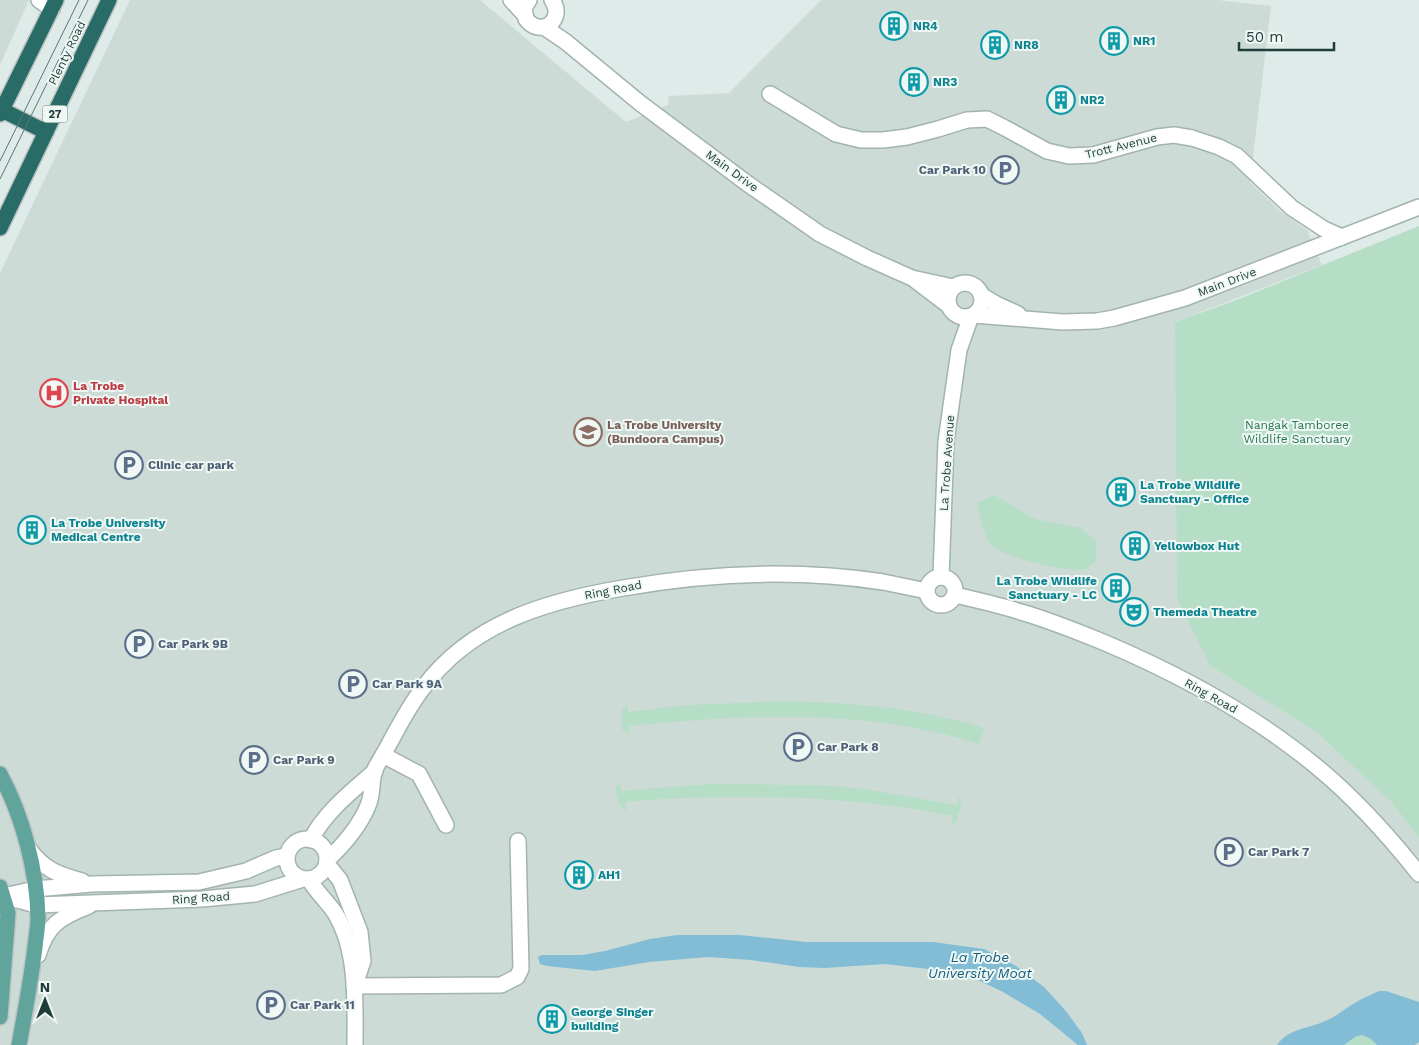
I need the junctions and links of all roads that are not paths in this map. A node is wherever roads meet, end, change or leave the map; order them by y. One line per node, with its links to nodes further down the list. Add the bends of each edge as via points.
1 (109, 0): 10 (highway, Plenty Road / 27)
2 (511, 0): 5 (street)
3 (49, 3): 9 (highway)
4 (555, 5): 6 (street, via 552,22); 7 (street)
5 (526, 7): 6 (street, Main Drive, via 529,24)
6 (544, 27): 7 (street, Main Drive)
7 (566, 42): 14 (street, Main Drive, via 640,103 820,234)
8 (770, 94): 13 (street, Trott Avenue, via 836,134 861,140 907,137 968,120 987,120 1047,151 1069,156 1093,155 1166,136 1206,142 1237,156 1292,208 1324,229)
9 (1, 112): 10 (highway)
10 (46, 132): 12 (highway, Plenty Road / 27)
11 (1419, 207): 13 (street, Main Drive)
12 (0, 228)
13 (1342, 236): 19 (street, Main Drive, via 1154,308 1097,321)
14 (912, 278): 15 (street, Main Drive); 17 (street, Main Drive)
15 (953, 287): 16 (street, via 959,283 970,283); 17 (street, via 947,298)
16 (981, 295): 18 (street, via 981,306); 19 (street, Main Drive)
17 (950, 309): 18 (street, via 964,317); 20 (street, La Trobe Avenue)
18 (972, 315): 19 (street, Main Drive); 20 (street, La Trobe Avenue)
19 (1026, 318)
20 (959, 350): 21 (street, La Trobe Avenue, via 946,441)
21 (942, 577): 22 (street, via 932,580); 23 (street, via 951,581)
22 (927, 591): 23 (street, via 931,602 940,606 948,604); 24 (street, Ring Road, via 882,582 820,576 708,576 665,580 559,601 491,628 452,656 409,706)
23 (955, 594): 33 (street, Ring Road, via 1022,612 1084,634 1142,659 1226,703 1283,740 1325,774 1384,831)
24 (383, 755): 25 (street, Ring Road); 27 (street, via 419,774)
25 (375, 771): 28 (street, Ring Road, via 316,829); 32 (street, Ring Road, via 369,803 342,847)
26 (0, 774): 30 (main road, via 15,805)
27 (446, 825)
28 (311, 840): 31 (street, via 295,843); 32 (street, via 325,849)
29 (518, 841): 43 (street, via 521,969 517,977 501,985)
30 (28, 848): 35 (street, Ring Road, via 39,863 50,870); 36 (main road)
31 (287, 856): 34 (street, via 290,871); 35 (street, Ring Road, via 215,880)
32 (327, 862): 34 (street, via 318,876); 40 (street, via 340,880)
33 (1419, 874)
34 (306, 879): 38 (street, Ring Road, via 254,894); 41 (street, via 335,914)
35 (92, 884): 36 (street, Ring Road)
36 (35, 889): 37 (street, Ring Road); 39 (main road)
37 (1, 892): 39 (street, Ring Road); 44 (main road, via 8,913 8,926)
38 (97, 903): 39 (street, Ring Road); 42 (street, Ring Road, via 66,915 44,937)
39 (36, 905): 42 (main road, via 38,917)
40 (360, 932): 41 (street); 43 (street, via 363,961)
41 (346, 935): 43 (street)
42 (32, 975): 45 (main road)
43 (354, 986): 46 (street)
44 (0, 1017)
45 (19, 1045)
46 (355, 1045)

